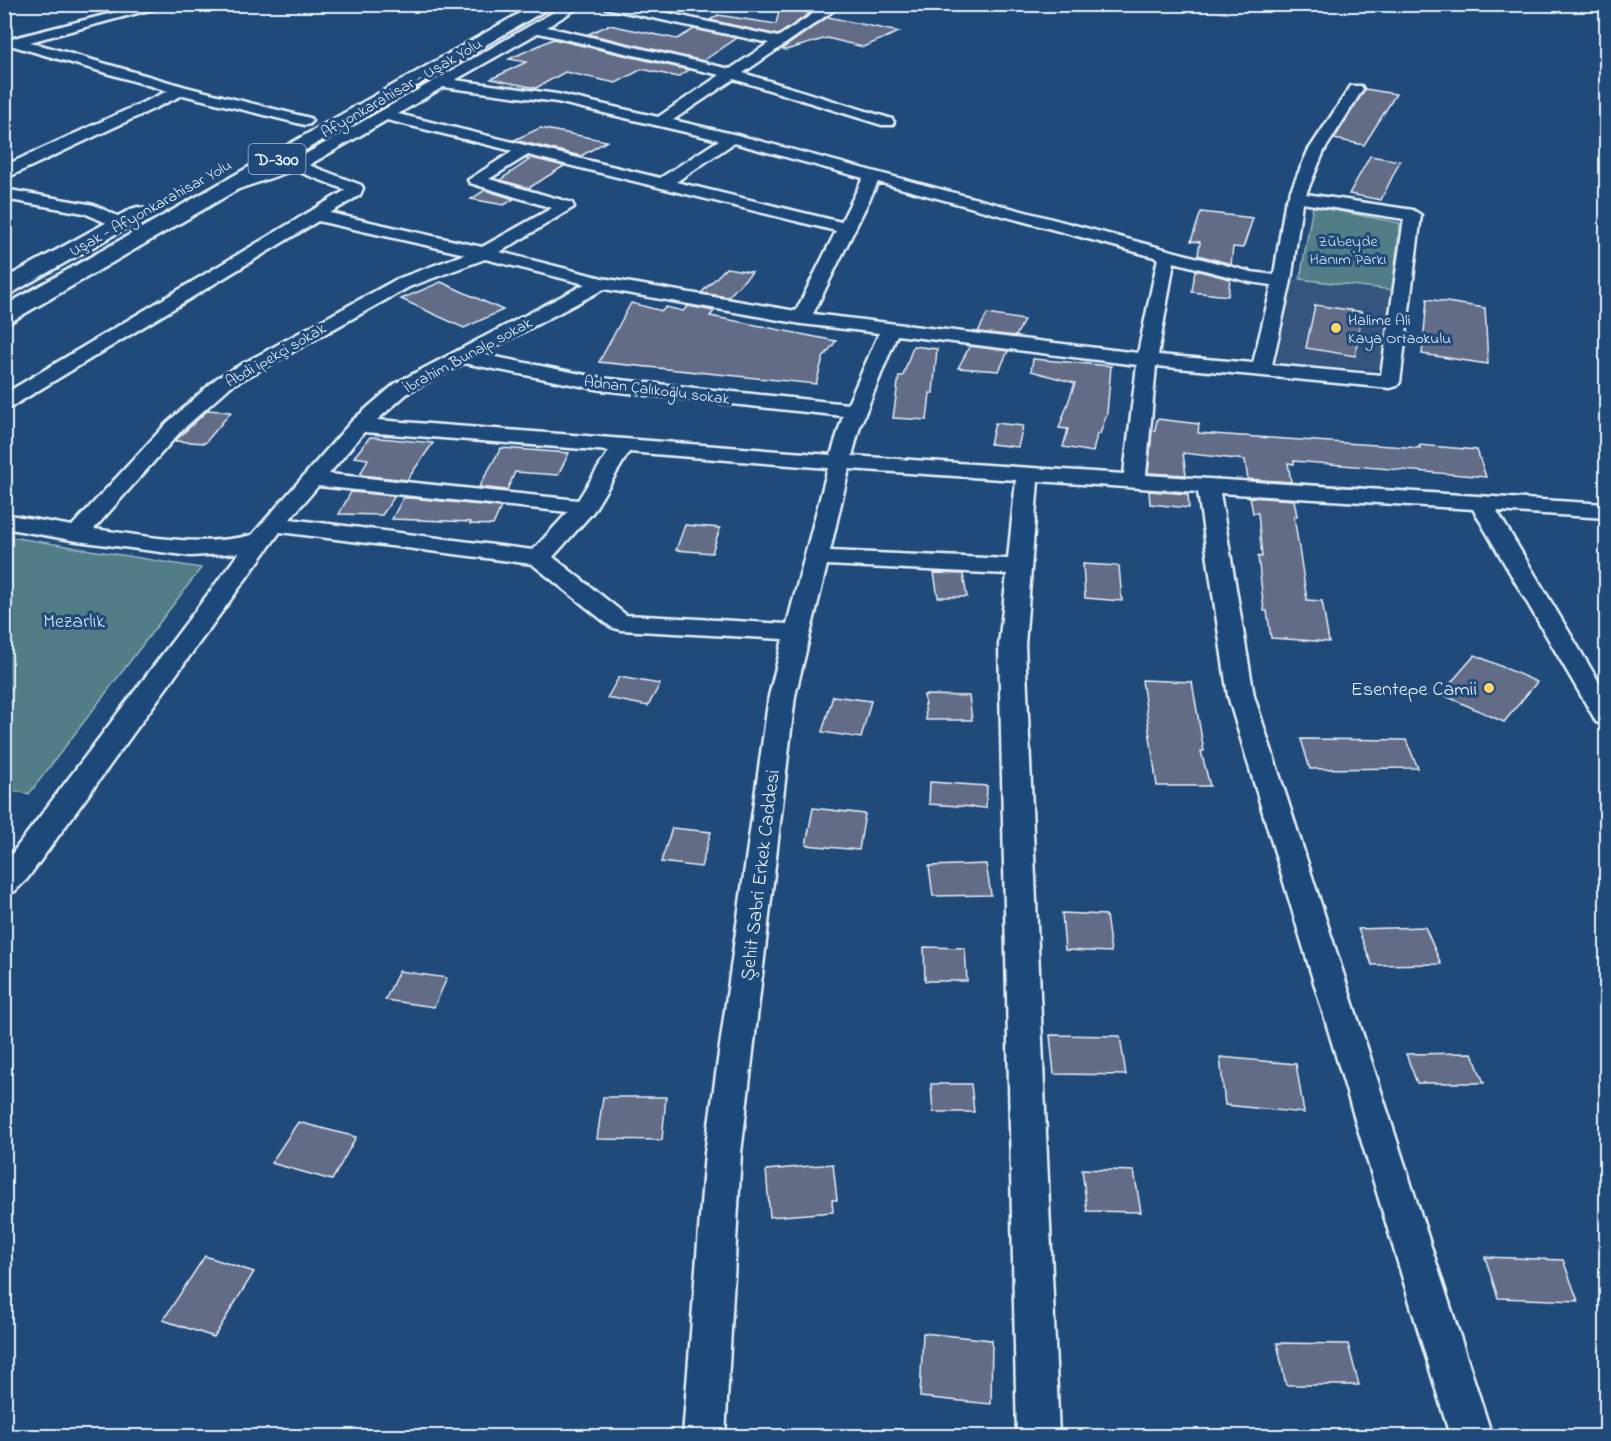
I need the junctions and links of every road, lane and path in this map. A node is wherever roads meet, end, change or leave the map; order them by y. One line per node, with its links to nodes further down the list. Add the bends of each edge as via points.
1 (165, 4): 9 (street)
2 (515, 4): 15 (highway, D-300)
3 (549, 4): 25 (highway, Afyonkarahisar - Uşak Yolu / D-300)
4 (578, 4): 7 (street)
5 (606, 4): 8 (street)
6 (837, 4): 8 (street)
7 (539, 28): 10 (street); 11 (street)
8 (781, 42): 10 (street)
9 (10, 44): 13 (street)
10 (732, 74): 16 (street); 17 (street)
11 (442, 83): 14 (street); 16 (street, via 557,98)
12 (1356, 89): 27 (street, via 1316,150)
13 (181, 90): 15 (street); 22 (street)
14 (386, 115): 20 (street); 21 (street)
15 (305, 121): 18 (highway, D-300)
16 (661, 121): 19 (street)
17 (887, 122)
18 (284, 132)
19 (732, 138): 23 (street); 24 (street)
20 (525, 150): 24 (street); 32 (street, Abdi ipekçi sokak, via 476,180 566,207)
21 (295, 165): 25 (street); 29 (street, via 355,188)
22 (4, 174)
23 (872, 177): 31 (street); 33 (street)
24 (663, 183): 31 (street)
25 (227, 188): 37 (highway, Afyonkarahisar - Uşak Yolu / D-300)
26 (4, 194): 30 (street, via 88,209)
27 (1296, 197): 34 (street); 42 (street, via 1413,215 1390,382)
28 (150, 207): 30 (highway, Uşak - Afyonkarahisar Yolu)
29 (316, 215): 32 (street); 43 (street)
30 (120, 224): 36 (highway, Uşak - Afyonkarahisar Yolu)
31 (848, 229): 38 (street)
32 (485, 253): 35 (street); 57 (street, Abdi ipekçi sokak, via 402,283 224,382 174,427)
33 (1167, 254): 34 (street, via 1250,277); 41 (street)
34 (1282, 281): 42 (street)
35 (601, 283): 38 (street); 40 (street, İbrahim Bunalp sokak)
36 (4, 288)
37 (4, 316)
38 (802, 318): 39 (street)
39 (890, 329): 41 (street); 44 (street, Şehit Sabri Erkek Caddesi)
40 (461, 356): 44 (street, Adnan Çalıkoğlu sokak, via 601,384); 45 (street, İbrahim Bunalp sokak, via 403,387)
41 (1147, 359): 42 (street); 50 (street)
42 (1261, 370)
43 (4, 404)
44 (855, 411): 47 (street, Şehit Sabri Erkek Caddesi)
45 (359, 425): 46 (street); 49 (street, İbrahim Bunalp sokak)
46 (623, 445): 47 (street); 53 (street)
47 (839, 462): 48 (street); 58 (street, Şehit Sabri Erkek Caddesi)
48 (1028, 474): 50 (street); 60 (street)
49 (312, 479): 53 (street); 56 (street, İbrahim Bunalp sokak)
50 (1134, 481): 51 (street)
51 (1208, 485): 52 (street); 66 (street, via 1241,696)
52 (1481, 503): 54 (street); 62 (street)
53 (585, 507): 59 (street)
54 (1606, 511)
55 (4, 521): 57 (street)
56 (267, 532): 57 (street, via 233,548 191,549); 59 (street); 63 (street, İbrahim Bunalp sokak)
57 (77, 534)
58 (815, 557): 60 (street); 61 (street, Şehit Sabri Erkek Caddesi)
59 (539, 558): 61 (street, via 620,622)
60 (1019, 567): 65 (street, via 1012,645)
61 (798, 632): 64 (street, Şehit Sabri Erkek Caddesi, via 782,696 723,1153)
62 (1606, 716)
63 (4, 883)
64 (704, 1437)
65 (1038, 1437)
66 (1471, 1437)

